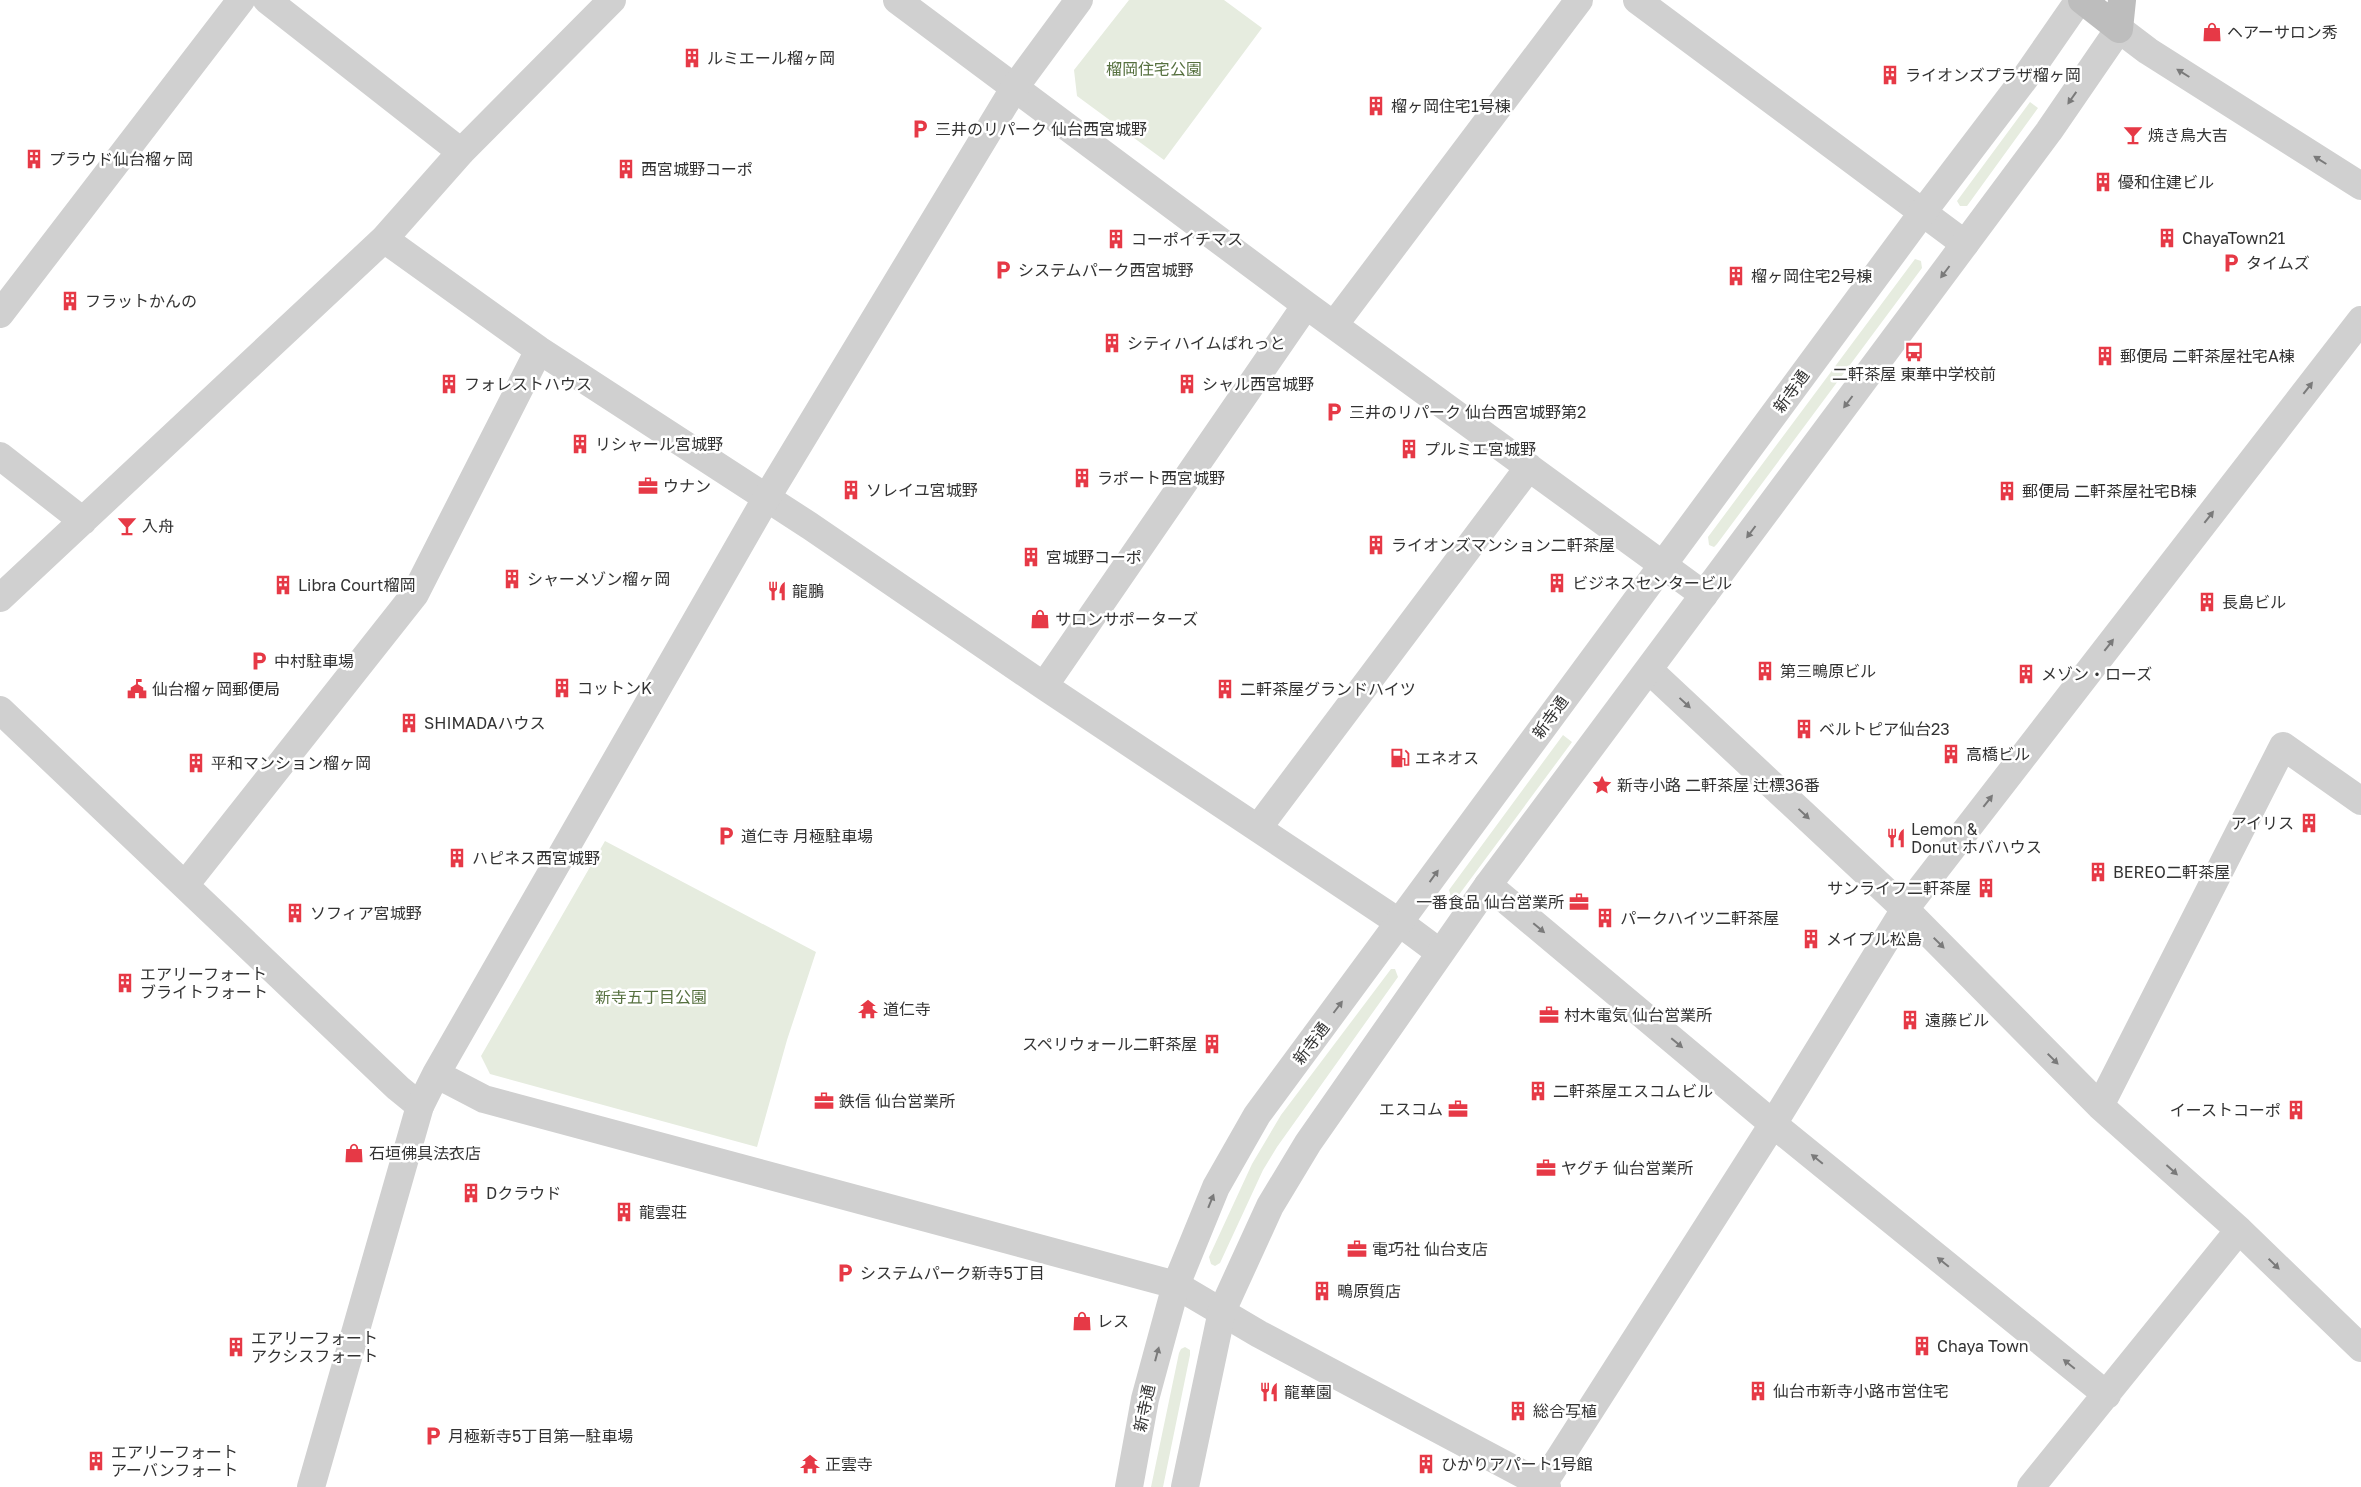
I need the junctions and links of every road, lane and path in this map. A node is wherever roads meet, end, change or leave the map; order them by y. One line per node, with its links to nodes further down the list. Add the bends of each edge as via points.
1 (241, 0): 18 (street)
2 (267, 0): 12 (street)
3 (612, 0): 12 (street)
4 (897, 0): 11 (street)
5 (1079, 0): 11 (street)
6 (1579, 0): 20 (street)
7 (1637, 0): 14 (street)
8 (2081, 0): 10 (main road); 14 (street, 新寺通)
9 (2122, 0): 10 (main road)
10 (2120, 29): 13 (street, one-way to 10, via 2148,51); 16 (street, one-way to 16)
11 (1014, 87): 17 (street); 24 (street)
12 (462, 152): 15 (street)
13 (2361, 186)
14 (1923, 212): 16 (street); 26 (street, 新寺通)
15 (384, 239): 21 (street); 25 (street)
16 (1966, 244): 27 (street, one-way to 27)
17 (1306, 305): 20 (street); 30 (street)
18 (0, 314)
19 (2361, 320): 36 (street, one-way to 19)
20 (1334, 325): 23 (street)
21 (539, 350): 24 (street); 34 (street, via 415,594)
22 (0, 456): 25 (street)
23 (1529, 467): 26 (street); 33 (street)
24 (767, 497): 30 (street); 39 (street)
25 (83, 521): 28 (street)
26 (1662, 564): 27 (street); 37 (street, 新寺通, one-way to 26)
27 (1704, 595): 29 (street)
28 (0, 598)
29 (1649, 670): 35 (street); 36 (street, one-way to 36)
30 (1044, 686): 33 (street)
31 (0, 710): 34 (street)
32 (2361, 801): 41 (street, via 2283,746)
33 (1258, 828): 37 (street)
34 (185, 885): 40 (street)
35 (1488, 885): 38 (street); 42 (street, one-way to 42)
36 (1904, 909): 41 (street, one-way to 41); 42 (street)
37 (1400, 923): 38 (street); 44 (street, 新寺通, one-way to 37, via 1216,1187 1257,1115)
38 (1440, 952): 45 (street, via 1308,1142 1270,1206)
39 (436, 1074): 40 (street); 44 (street, via 484,1099)
40 (420, 1106): 49 (street)
41 (2100, 1106): 43 (street, one-way to 43)
42 (1773, 1124): 47 (street, one-way to 42); 48 (street)
43 (2239, 1230): 46 (street, one-way to 46); 47 (street)
44 (1176, 1285): 45 (street); 50 (street, 新寺通, one-way to 44, via 1144,1399)
45 (1222, 1311): 48 (street, via 1259,1334); 51 (street)
46 (2361, 1348)
47 (2107, 1395): 52 (street)
48 (1545, 1486)
49 (311, 1487)
50 (1129, 1487)
51 (1185, 1487)
52 (2030, 1487)

